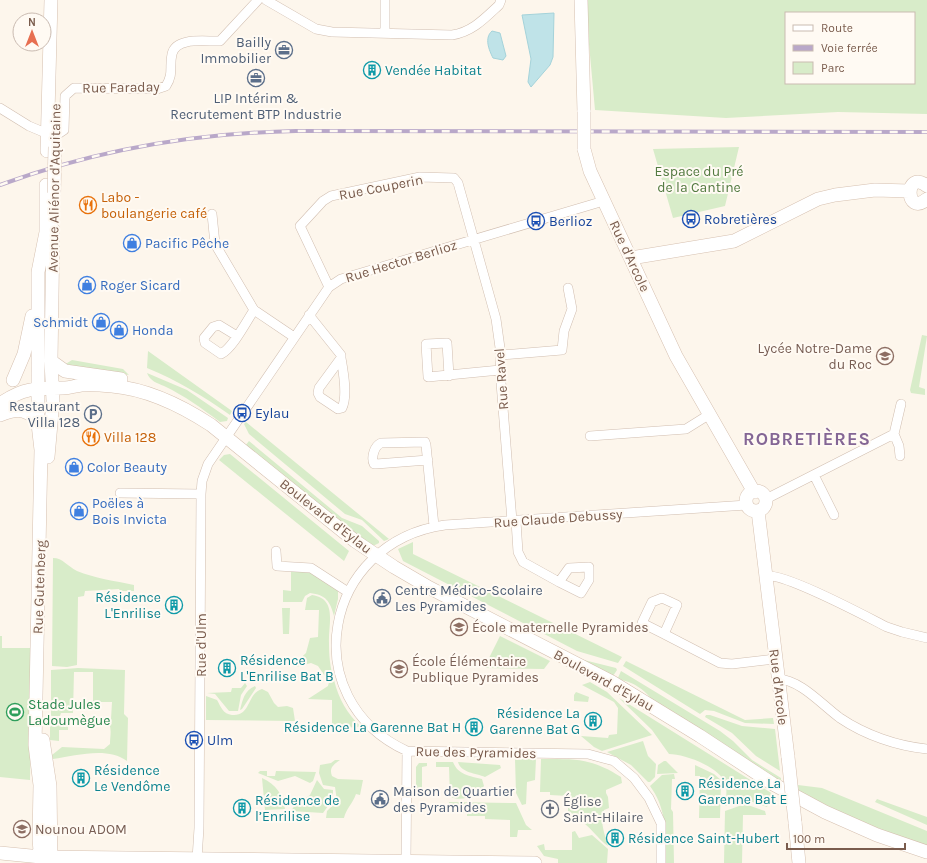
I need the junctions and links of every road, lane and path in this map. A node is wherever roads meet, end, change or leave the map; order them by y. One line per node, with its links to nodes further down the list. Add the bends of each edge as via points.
1 (51, 0): 10 (main road, Avenue Aliénor d'Aquitaine)
2 (58, 0): 10 (main road, Avenue Aliénor d'Aquitaine)
3 (258, 0): 10 (street, Rue Faraday, via 220,41 179,44 172,52 172,77 166,86 157,89 74,88 68,92 65,96 64,130)
4 (266, 0): 8 (street, via 316,29 332,32)
5 (385, 0): 8 (street)
6 (501, 0): 8 (street, via 485,18 463,33)
7 (581, 0): 15 (main road, Rue d'Arcole, bridge, via 584,149)
8 (385, 33)
9 (0, 108): 10 (street, via 34,128)
10 (51, 142): 12 (main road, Avenue Aliénor d'Aquitaine)
11 (927, 186): 13 (main road, via 917,183)
12 (50, 189): 18 (main road, Avenue Aliénor d'Aquitaine); 29 (main road, Avenue Aliénor d'Aquitaine)
13 (909, 191): 14 (main road, via 915,202); 19 (main road, via 875,190 836,194 818,199 734,242)
14 (927, 199)
15 (603, 200): 17 (street, Rue Hector Berlioz); 19 (main road, Rue d'Arcole)
16 (212, 214): 23 (street, via 215,244)
17 (473, 239): 21 (street, Rue Hector Berlioz, via 341,279); 21 (street, Rue Couperin, via 458,183 454,178 420,177 331,196 300,226); 27 (street, Rue Ravel, via 496,320)
18 (43, 249): 20 (main road, Avenue Aliénor d'Aquitaine); 34 (main road, Avenue Aliénor d'Aquitaine, via 46,308)
19 (632, 258): 38 (main road, Rue d'Arcole, via 676,356)
20 (38, 272): 33 (main road, Avenue Aliénor d'Aquitaine, via 34,280 32,314 26,344); 34 (main road, Avenue Aliénor d'Aquitaine)
21 (329, 287): 24 (street, Rue Hector Berlioz)
22 (568, 288): 27 (street, via 572,309 564,331 562,350)
23 (254, 310): 25 (street); 26 (street)
24 (309, 315): 26 (street, Rue Hector Berlioz); 28 (street, via 337,349)
25 (237, 336)
26 (294, 337): 44 (street, Rue Hector Berlioz)
27 (501, 355): 30 (street, Rue Ravel)
28 (341, 358): 28 (street, via 318,393 338,409 344,404)
29 (51, 361): 31 (main road, Boulevard d'Eylau, via 65,371); 34 (main road, Avenue Aliénor d'Aquitaine)
30 (500, 370): 32 (street); 54 (street, Rue Ravel)
31 (94, 376): 34 (main road, Boulevard d'Eylau); 40 (main road, Boulevard d'Eylau, via 141,382 183,403)
32 (449, 376)
33 (13, 380): 34 (main road, via 22,376); 35 (main road, Avenue Aliénor d'Aquitaine)
34 (45, 382): 36 (main road); 40 (main road, Boulevard d'Eylau, via 138,390); 41 (main road, Rue Gutenberg); 70 (main road, Rue Gutenberg, via 45,419 50,438 43,736 50,786)
35 (0, 398)
36 (0, 404)
37 (901, 404): 42 (street)
38 (710, 414): 43 (street, via 686,429); 48 (main road, Rue d'Arcole)
39 (0, 415): 41 (main road, via 14,409 24,410)
40 (197, 416): 44 (main road, Boulevard d'Eylau)
41 (38, 418): 70 (main road, Rue Gutenberg, via 41,450 35,744 40,785 39,838)
42 (894, 434): 45 (street); 47 (street)
43 (590, 436)
44 (226, 438): 50 (street, Rue d'Ulm, via 205,472); 57 (main road, Boulevard d'Eylau)
45 (900, 456)
46 (428, 460): 46 (street, via 425,442 421,441 378,445 372,459 374,464); 55 (street)
47 (814, 475): 51 (street); 53 (street)
48 (754, 492): 51 (main road, via 760,492); 52 (main road, via 747,496)
49 (120, 493): 50 (street)
50 (201, 494): 69 (street, Rue d'Ulm)
51 (766, 499): 52 (main road, via 765,505)
52 (752, 508): 54 (street, Rue Claude Debussy); 58 (main road, Rue d'Arcole)
53 (834, 515)
54 (514, 521): 55 (street, Rue Claude Debussy); 59 (street, Rue Ravel, via 518,552 523,562)
55 (434, 526): 57 (street, Rue Claude Debussy, via 396,541)
56 (276, 551): 60 (street, via 276,566 310,568)
57 (376, 556): 60 (street, Rue des Pyramides, via 365,565); 67 (main road, Boulevard d'Eylau, via 430,588 612,682 773,784 825,812 884,838)
58 (766, 576): 62 (street, via 771,575 791,582 902,632); 63 (main road, Rue d'Arcole)
59 (559, 582)
60 (348, 592): 66 (street, Rue des Pyramides, via 343,600 336,638 339,671 346,694 356,711 388,743)
61 (664, 634): 63 (street, via 720,663)
62 (927, 638)
63 (775, 659): 64 (main road, Rue d'Arcole)
64 (778, 679): 65 (street, via 799,686 841,719 869,733 894,743); 74 (main road, Rue d'Arcole, bridge)
65 (927, 749)
66 (407, 751): 71 (street); 73 (street, Rue des Pyramides, via 588,754 614,761 634,778 649,798 661,823)
67 (927, 852)
68 (0, 853): 70 (main road)
69 (197, 859): 70 (main road); 71 (main road)
70 (46, 860)
71 (406, 861): 72 (main road)
72 (535, 863)
73 (661, 863)
74 (799, 863)

